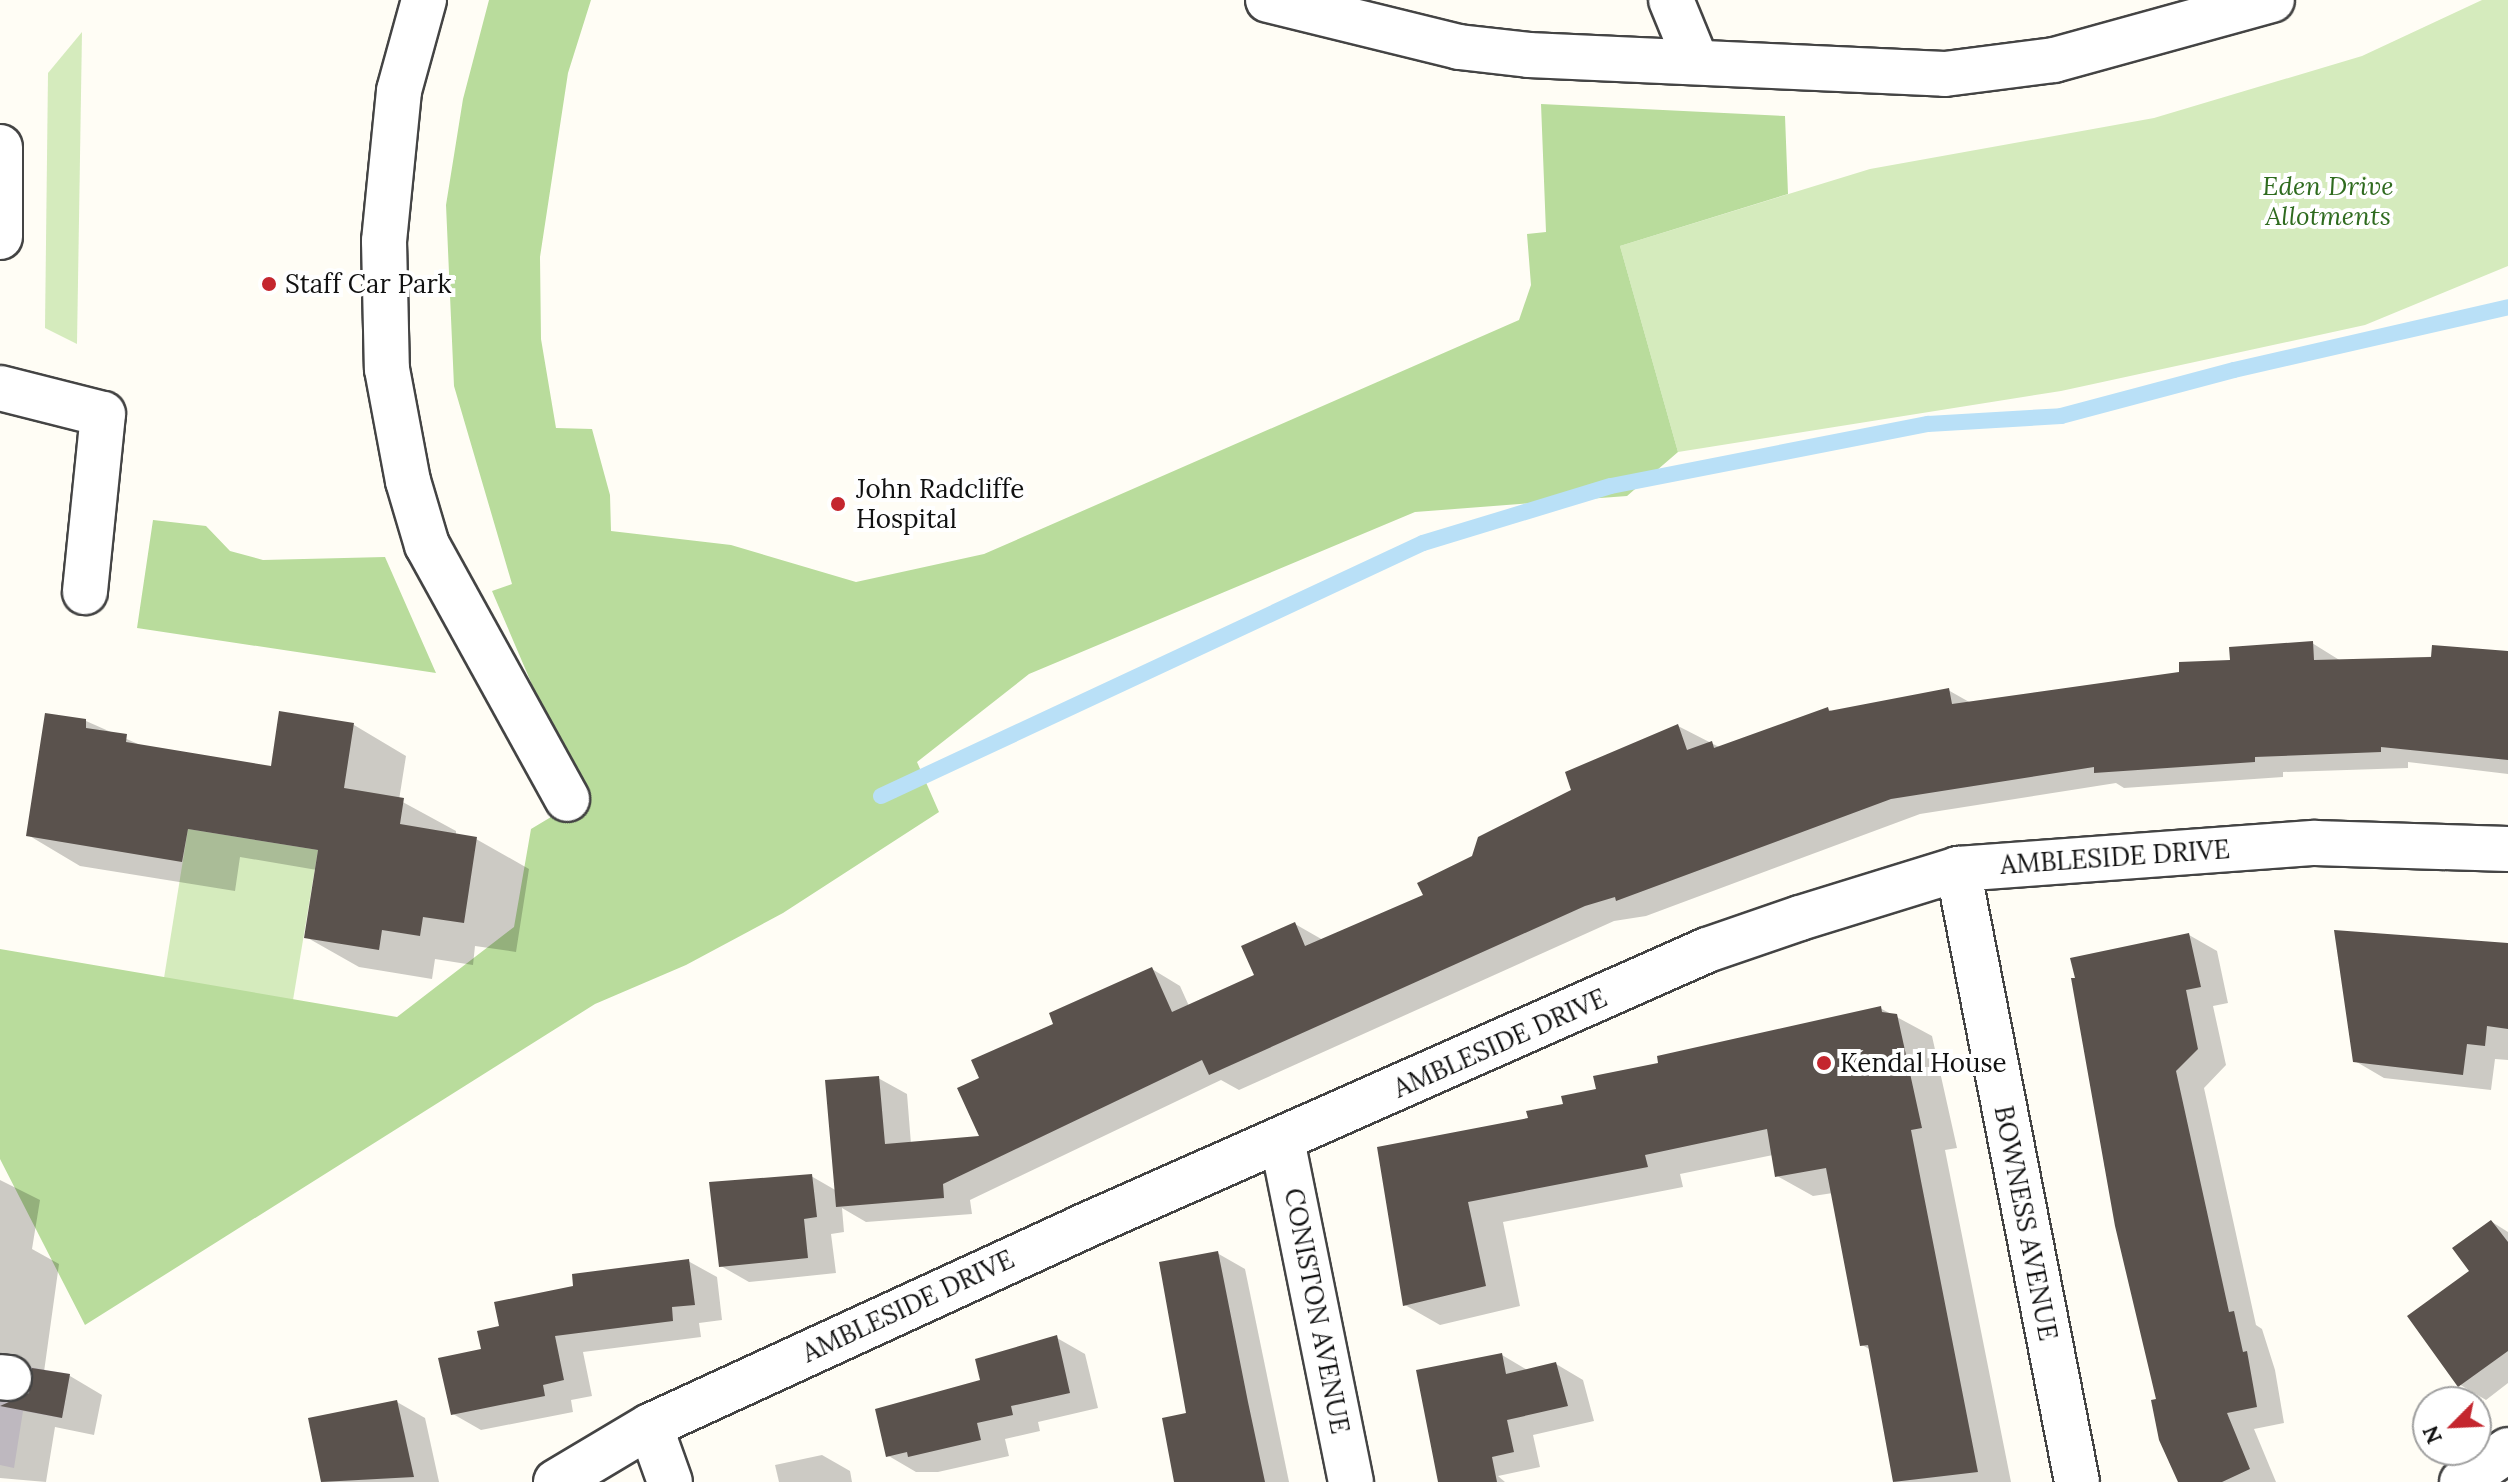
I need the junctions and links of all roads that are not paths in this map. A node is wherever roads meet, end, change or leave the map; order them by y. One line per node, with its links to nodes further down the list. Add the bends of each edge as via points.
1 (424, 0): 12 (street, via 399,91 384,241 387,369 408,481 427,545)
2 (1268, 0): 6 (street, via 1459,47)
3 (1671, 0): 6 (street)
4 (2272, 0): 5 (street)
5 (2233, 8): 6 (street, via 2000,70 1945,74)
6 (1696, 61)
7 (0, 147): 8 (street)
8 (0, 172): 9 (street)
9 (0, 237)
10 (0, 388): 11 (street, via 103,414)
11 (85, 592)
12 (567, 799)
13 (2508, 849): 14 (street, AMBLESIDE DRIVE, via 2315,843)
14 (1958, 869): 15 (street, AMBLESIDE DRIVE, via 1707,950); 21 (street, BOWNESS AVENUE)
15 (1282, 1140): 16 (street, AMBLESIDE DRIVE); 20 (street, CONISTON AVENUE)
16 (650, 1426): 18 (street, AMBLESIDE DRIVE); 19 (street)
17 (2508, 1450): 22 (street)
18 (556, 1482)
19 (670, 1482)
20 (1351, 1482)
21 (2077, 1482)
22 (2462, 1482)

